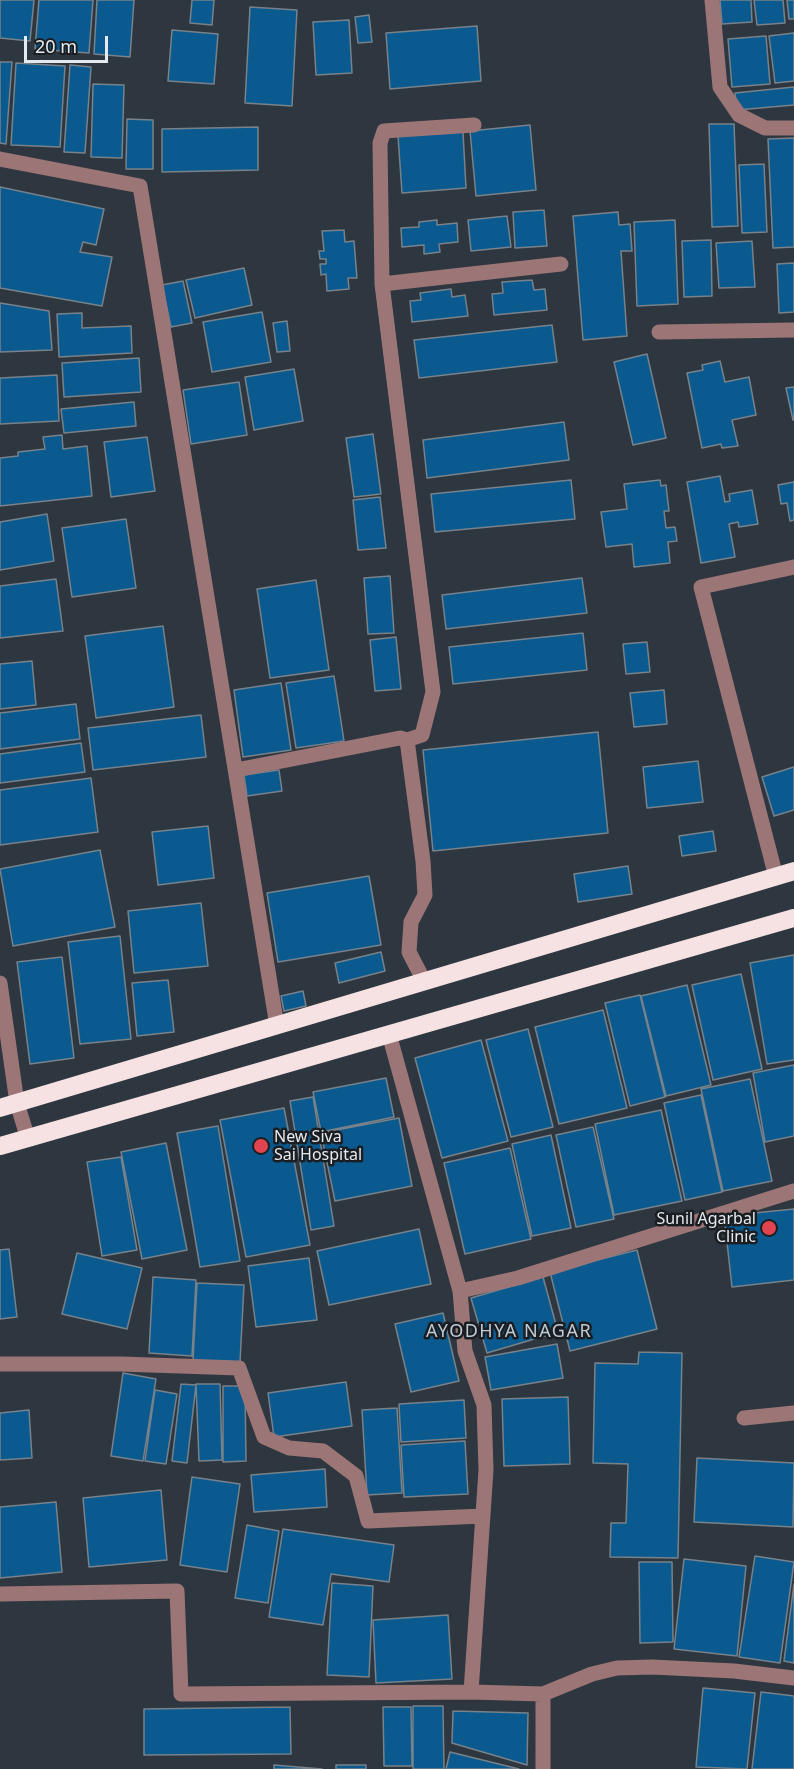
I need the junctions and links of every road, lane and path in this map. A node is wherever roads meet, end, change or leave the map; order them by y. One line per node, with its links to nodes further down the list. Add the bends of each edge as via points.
1 (712, 0): 3 (street, via 720,87 739,115 765,128)
2 (474, 125): 6 (street, via 384,131 380,143)
3 (794, 128)
4 (0, 159): 11 (street, via 140,186)
5 (561, 264): 6 (street)
6 (382, 284): 10 (street, via 433,693 422,735)
7 (794, 330): 8 (street)
8 (659, 332)
9 (794, 567): 13 (street, via 701,587)
10 (407, 740): 11 (street, via 400,738); 15 (street, via 425,895 411,922 409,952)
11 (236, 770): 17 (street)
12 (794, 871): 13 (highway)
13 (776, 877): 15 (highway)
14 (794, 918): 18 (highway)
15 (424, 981): 17 (highway)
16 (0, 983): 19 (street)
17 (277, 1026): 19 (highway)
18 (389, 1034): 20 (highway); 23 (street)
19 (8, 1105): 20 (street)
20 (28, 1138): 21 (highway)
21 (0, 1146)
22 (794, 1191): 23 (street, via 518,1278)
23 (460, 1291): 27 (street, via 465,1351 484,1405)
24 (0, 1364): 27 (street, via 238,1368 264,1437 289,1448 323,1451 356,1476 368,1521)
25 (794, 1413): 26 (street)
26 (744, 1418)
27 (483, 1516): 30 (street)
28 (0, 1594): 30 (street, via 177,1591 181,1694)
29 (794, 1678): 31 (street, via 734,1671 617,1668)
30 (471, 1692): 31 (street)
31 (543, 1694): 32 (street)
32 (543, 1769)

